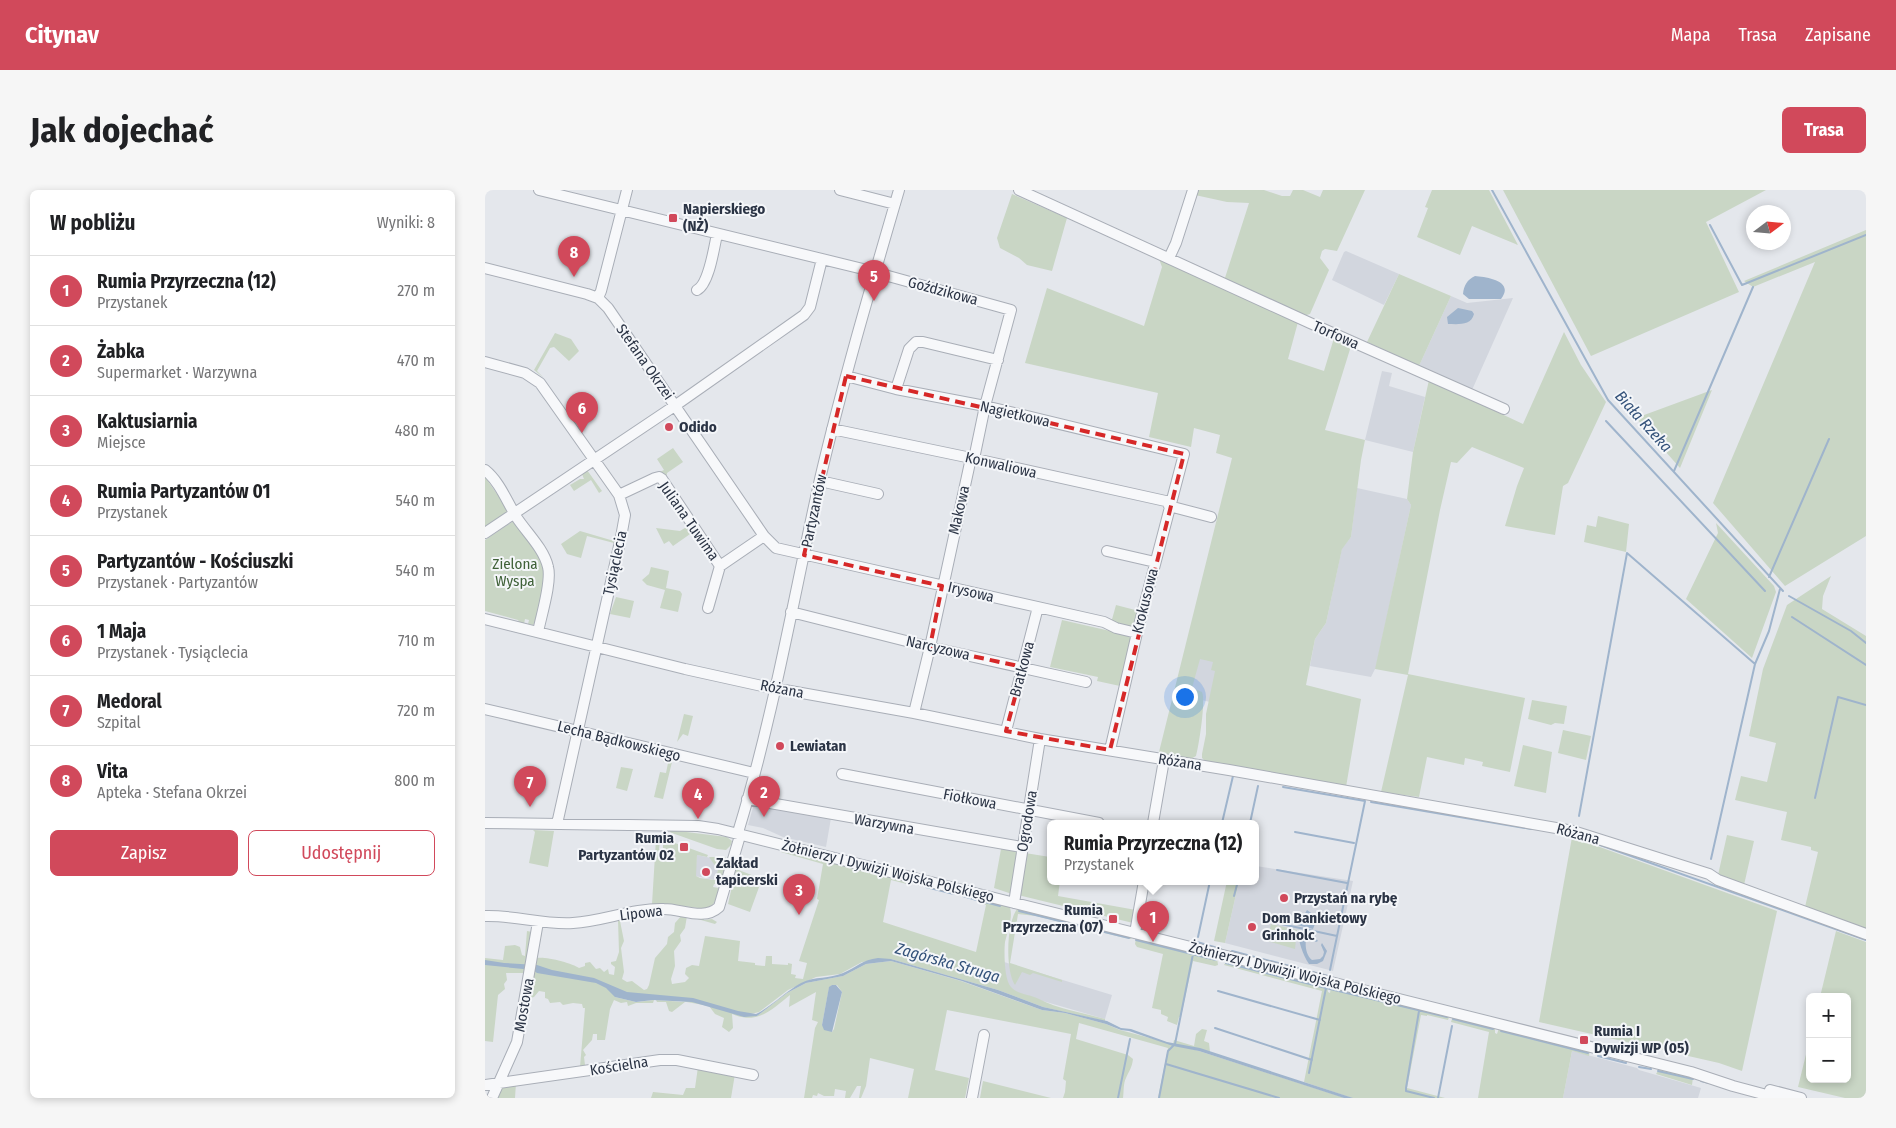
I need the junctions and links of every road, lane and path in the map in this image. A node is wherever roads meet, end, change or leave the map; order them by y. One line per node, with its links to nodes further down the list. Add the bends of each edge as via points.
1 (539, 190): 8 (street, Goździkowa)
2 (627, 190): 8 (street)
3 (840, 190): 7 (street)
4 (899, 190): 7 (street, Partyzantów)
5 (1019, 190): 10 (street, Torfowa)
6 (1193, 190): 10 (street)
7 (895, 204): 13 (street, Partyzantów)
8 (622, 210): 9 (street, Goździkowa); 15 (street)
9 (717, 234): 11 (street, Goździkowa); 14 (street, via 706,280)
10 (1169, 258): 23 (street, Torfowa)
11 (822, 259): 13 (street, Goździkowa); 21 (street, via 810,307 804,314)
12 (485, 268): 15 (street)
13 (875, 272): 16 (street, Goździkowa); 19 (street, Partyzantów)
14 (697, 290)
15 (598, 298): 21 (street, Stefana Okrzei)
16 (1011, 310): 17 (street, Makowa)
17 (998, 360): 20 (street, via 916,342 909,349); 22 (street, Makowa)
18 (485, 362): 27 (street, Tysiąclecia, via 525,373 540,383)
19 (846, 376): 20 (street, Nagietkowa); 24 (street, Partyzantów)
20 (896, 389): 22 (street, Nagietkowa)
21 (676, 405): 27 (street); 36 (street, Stefana Okrzei)
22 (985, 406): 25 (street, Nagietkowa); 26 (street, Makowa, via 975,454)
23 (1504, 409)
24 (832, 429): 26 (street, Konwaliowa); 29 (street, Partyzantów)
25 (1184, 454): 32 (street, Krokusowa)
26 (971, 458): 32 (street, Konwaliowa); 41 (street, Makowa)
27 (594, 460): 31 (street, Tysiąclecia); 33 (street)
28 (485, 470): 33 (street)
29 (820, 481): 30 (street); 38 (street, Partyzantów)
30 (878, 494)
31 (619, 495): 40 (street, Juliana Tuwima, via 659,477); 48 (street, Tysiąclecia, via 625,515)
32 (1170, 504): 34 (street, Konwaliowa); 39 (street, Krokusowa)
33 (514, 512): 35 (street); 46 (street, via 549,568)
34 (1211, 517)
35 (485, 533)
36 (764, 536): 38 (street, Stefana Okrzei, via 776,548); 40 (street)
37 (1107, 552): 39 (street)
38 (804, 555): 41 (street, Irysowa); 44 (street, Partyzantów)
39 (1155, 562): 47 (street, Krokusowa)
40 (720, 566): 43 (street, Juliana Tuwima)
41 (942, 586): 42 (street, Irysowa); 49 (street, Makowa)
42 (1038, 607): 47 (street, Irysowa); 50 (street, Bratkowa)
43 (709, 608)
44 (791, 612): 49 (street, Narcyzowa); 52 (street, Partyzantów)
45 (485, 619): 46 (street, Różana)
46 (538, 632): 48 (street, Różana)
47 (1137, 633): 58 (street, Krokusowa)
48 (597, 646): 52 (street, Różana); 55 (street, Tysiąclecia)
49 (930, 647): 50 (street, Narcyzowa); 54 (street, Makowa)
50 (1023, 667): 51 (street, Narcyzowa); 56 (street, Bratkowa)
51 (1086, 682)
52 (775, 688): 54 (street, Różana); 60 (street, Partyzantów)
53 (485, 708): 55 (street, Lecha Bądkowskiego)
54 (914, 714): 56 (street, Różana)
55 (577, 731): 60 (street, Lecha Bądkowskiego); 67 (street, Tysiąclecia)
56 (1006, 731): 57 (street, Różana)
57 (1040, 739): 58 (street, Różana); 63 (street, Ogrodowa)
58 (1110, 750): 59 (street, Różana)
59 (1164, 760): 65 (street); 75 (street, Różana, via 1573,831 1709,874)
60 (754, 774): 62 (street, Partyzantów)
61 (842, 774): 63 (street, Fiołkowa)
62 (747, 799): 68 (street, Partyzantów); 69 (street, Warzywna)
63 (1029, 810): 64 (street, Fiołkowa); 69 (street, Ogrodowa)
64 (1083, 820)
65 (1154, 820)
66 (485, 823): 67 (street, Żołnierzy I Dywizji Wojska Polskiego)
67 (557, 824): 68 (street, Żołnierzy I Dywizji Wojska Polskiego, via 698,826)
68 (739, 834): 71 (street, Żołnierzy I Dywizji Wojska Polskiego); 73 (street, Lipowa, via 719,907 710,913 653,909 573,923)
69 (1022, 848): 71 (street, Ogrodowa)
70 (1143, 885): 74 (street)
71 (1014, 903): 74 (street, Żołnierzy I Dywizji Wojska Polskiego)
72 (485, 916): 73 (street, Lipowa)
73 (538, 922): 78 (street, Mostowa, via 517,1042)
74 (1135, 933): 80 (street, Żołnierzy I Dywizji Wojska Polskiego, via 1691,1072)
75 (1866, 934)
76 (983, 1035): 82 (street)
77 (753, 1075): 78 (street, Kościelna, via 677,1060 660,1060)
78 (497, 1084): 79 (street, Kościelna); 81 (street, Mostowa)
79 (485, 1085)
80 (1743, 1091): 83 (street, Żołnierzy I Dywizji Wojska Polskiego); 84 (street, Żołnierzy I Dywizji Wojska Polskiego)
81 (492, 1098)
82 (972, 1098)
83 (1778, 1098)
84 (1801, 1098)

